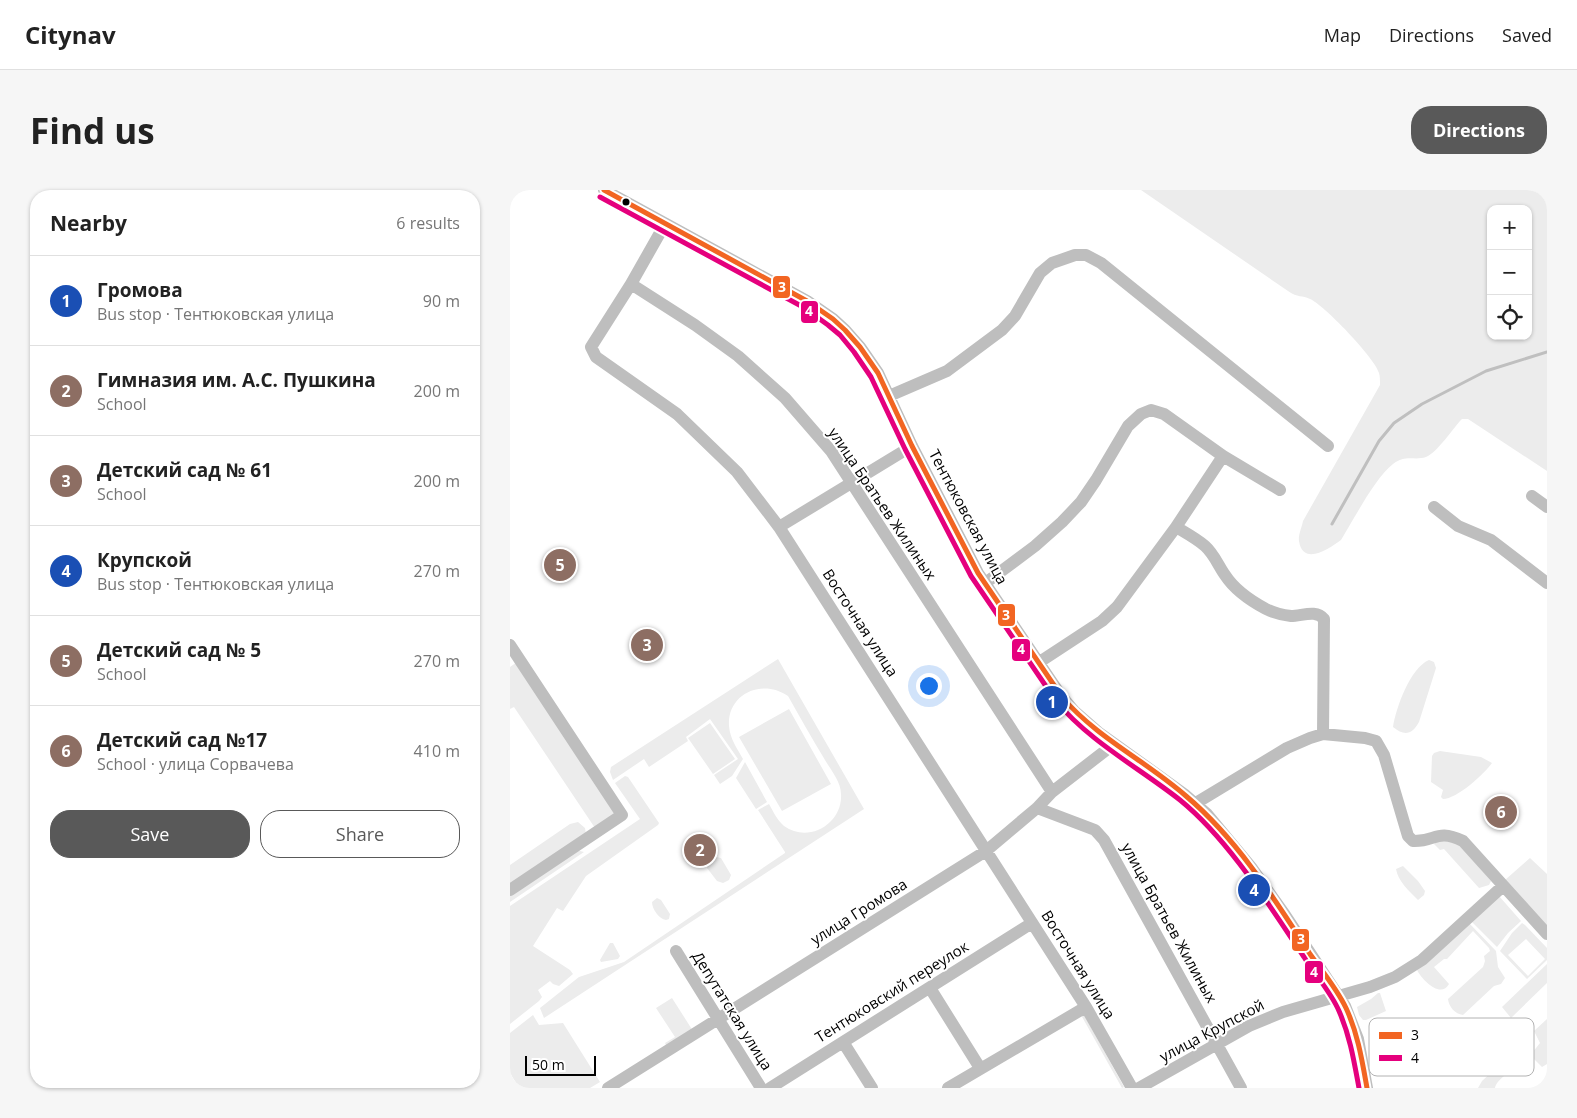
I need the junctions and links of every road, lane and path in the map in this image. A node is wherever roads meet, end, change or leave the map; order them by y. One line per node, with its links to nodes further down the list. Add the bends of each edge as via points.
1 (604, 190): 2 (street, Тентюковская улица)
2 (665, 224): 3 (street); 4 (street, Тентюковская улица, via 807,301 833,319 864,353)
3 (631, 284): 8 (street, улица Братьев Жилиных, via 738,356 785,398 831,451); 13 (street, Восточная улица, via 591,347 596,357 677,414 737,472)
4 (889, 396): 5 (street, Тентюковская улица); 6 (street, via 946,370 1002,330 1015,316 1040,273 1052,263 1075,254 1086,255 1101,262)
5 (912, 446): 8 (street); 16 (street, Тентюковская улица)
6 (1328, 446)
7 (1223, 456): 9 (street); 14 (street); 16 (street, via 1164,414 1151,410 1140,414 1128,426 1081,502 1034,546)
8 (852, 482): 13 (street); 21 (street, улица Братьев Жилиных)
9 (1280, 490)
10 (1532, 496): 12 (street)
11 (1434, 507): 15 (street, via 1463,528 1491,540)
12 (1547, 507)
13 (779, 527): 24 (street, Восточная улица)
14 (1176, 527): 18 (street, via 1117,607 1102,621); 19 (street, via 1205,546 1229,581 1265,608 1286,615 1314,613 1324,619)
15 (1547, 583)
16 (984, 584): 18 (street, Тентюковская улица)
17 (510, 645): 26 (street, via 622,815)
18 (1038, 663): 20 (street, Тентюковская улица, via 1074,711)
19 (1323, 734): 22 (street, via 1287,748); 25 (street, via 1376,741 1384,755 1408,836 1413,841 1439,835 1462,841)
20 (1114, 744): 21 (street, улица Громова); 22 (street, Тентюковская улица)
21 (1052, 792): 23 (street, улица Громова)
22 (1196, 803): 31 (street, Тентюковская улица, via 1251,867)
23 (1036, 808): 24 (street, улица Громова); 35 (street, улица Братьев Жилиных, via 1095,830 1104,840)
24 (986, 851): 27 (street, Восточная улица); 33 (street, улица Громова)
25 (1503, 886): 28 (street); 31 (street, улица Крупской, via 1422,960 1395,977)
26 (510, 890)
27 (1032, 923): 30 (street, Тентюковский переулок); 32 (street, Восточная улица)
28 (1547, 934)
29 (676, 951): 33 (street, Депутатская улица)
30 (930, 988): 34 (street, Тентюковский переулок); 36 (street)
31 (1340, 996): 35 (street, улица Крупской, via 1283,1012); 45 (street, Тентюковская улица, via 1358,1039)
32 (1086, 1007): 36 (street); 42 (street, Восточная улица)
33 (718, 1019): 37 (street, улица Громова); 38 (street, Депутатская улица)
34 (843, 1042): 39 (street, Тентюковский переулок); 40 (street)
35 (1217, 1044): 43 (street, улица Крупской); 44 (street, улица Братьев Жилиных)
36 (980, 1068): 41 (street)
37 (608, 1088)
38 (761, 1088)
39 (770, 1088)
40 (872, 1088)
41 (948, 1088)
42 (1132, 1088)
43 (1139, 1088)
44 (1241, 1088)
45 (1367, 1088)

